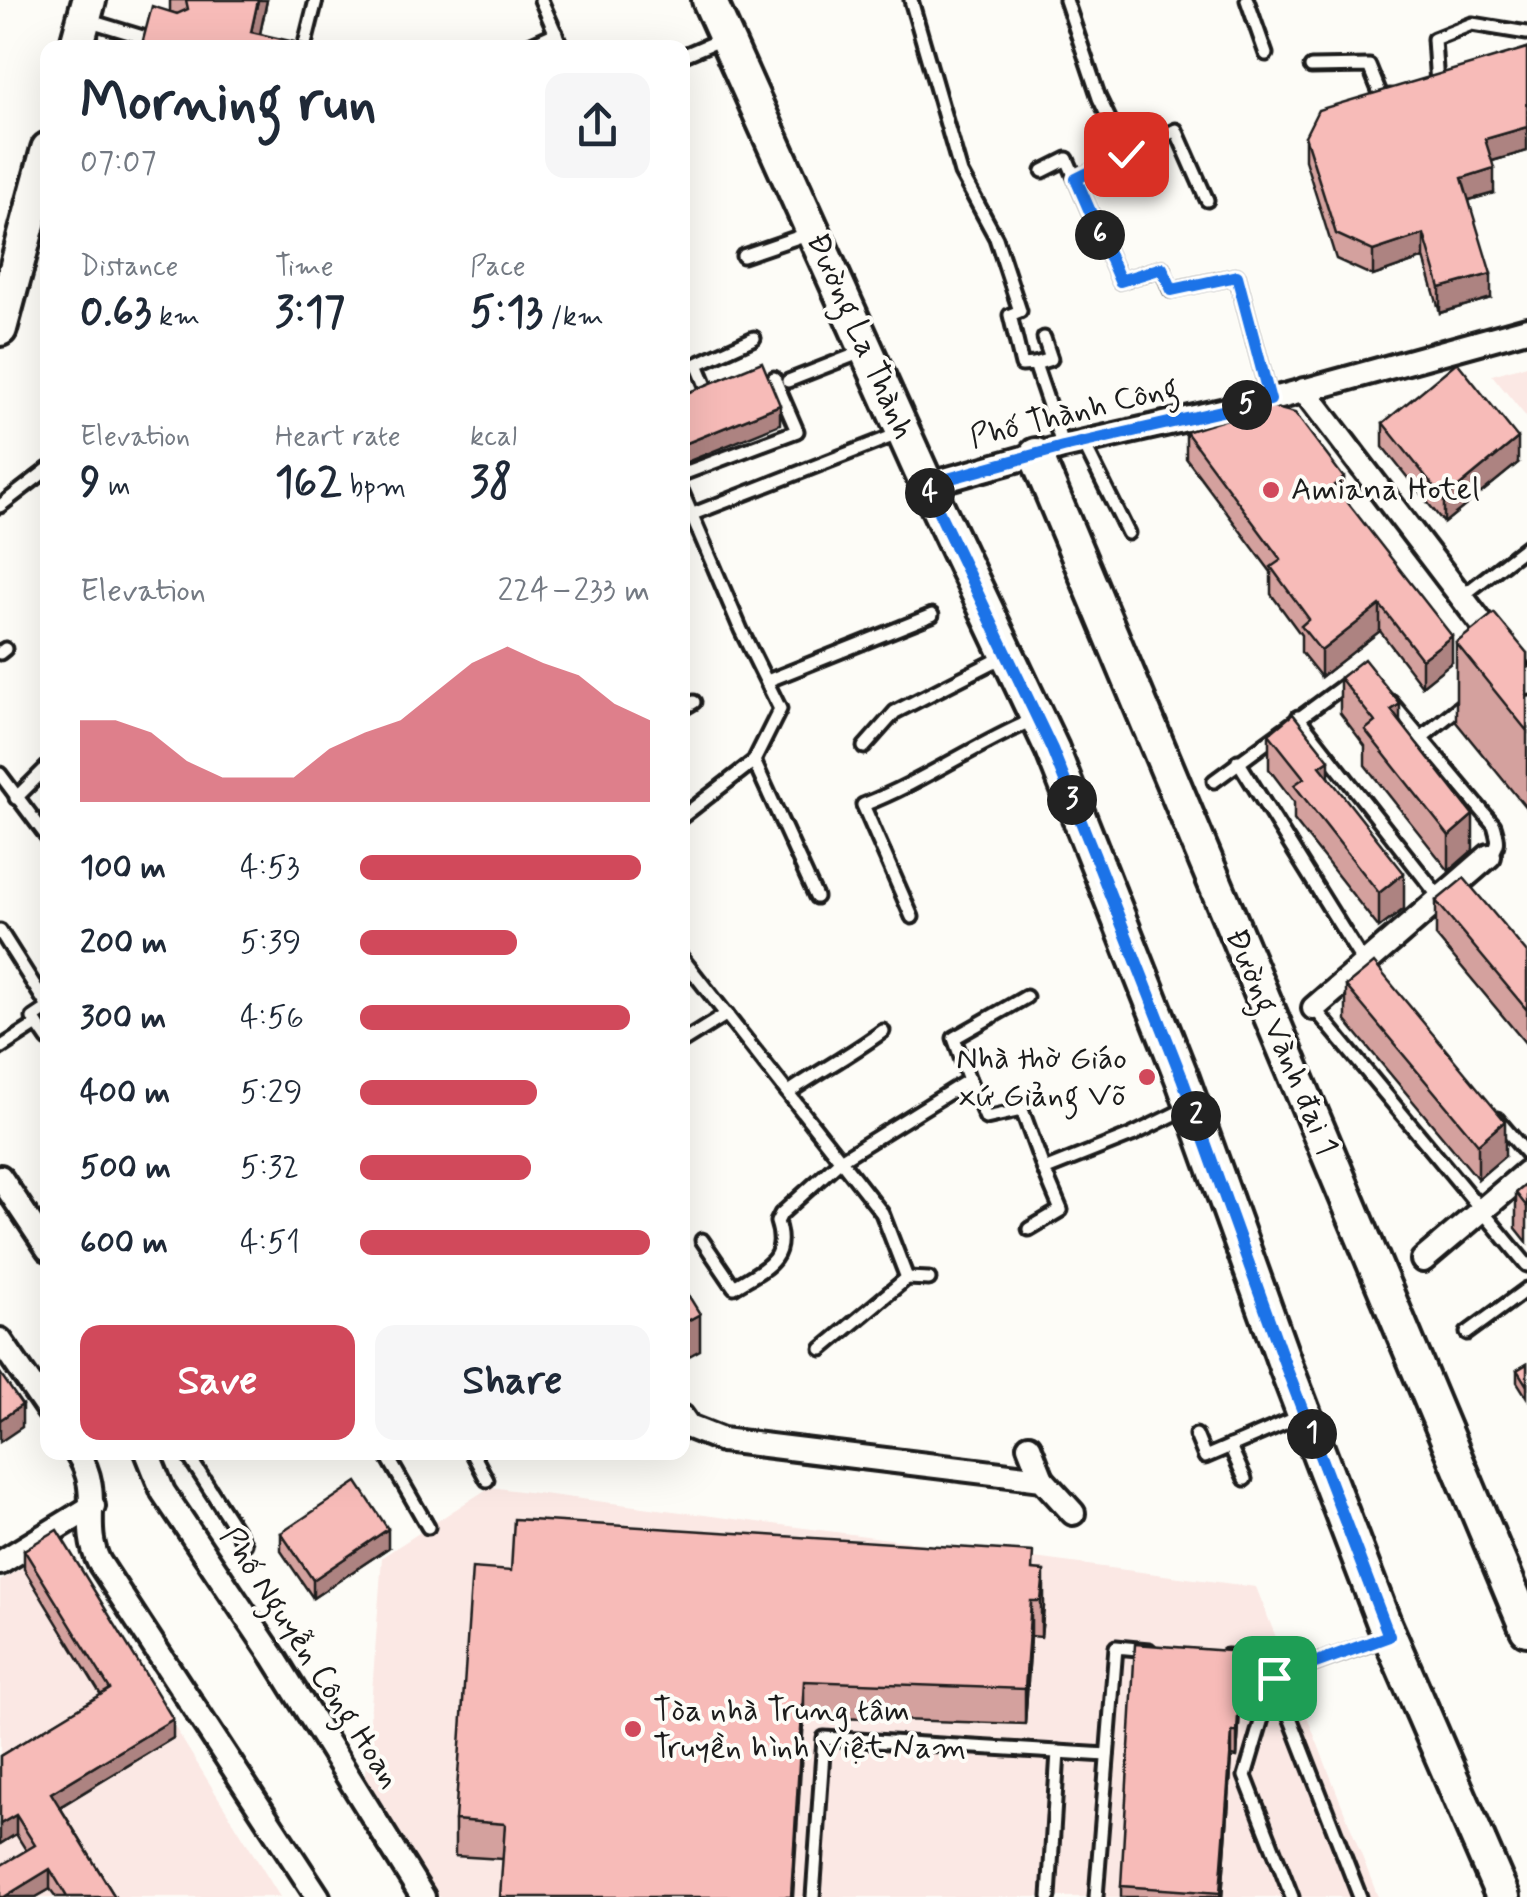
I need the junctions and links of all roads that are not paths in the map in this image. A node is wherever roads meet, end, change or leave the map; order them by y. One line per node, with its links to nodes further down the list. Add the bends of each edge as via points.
1 (316, 0): 12 (lane)
2 (540, 0): 8 (lane)
3 (709, 0): 10 (main road, Đường La Thành)
4 (911, 0): 32 (lane, via 961,173 1010,275 1020,310 1010,316 1022,365)
5 (1066, 0): 20 (lane)
6 (1247, 0): 16 (lane)
7 (83, 22): 11 (lane)
8 (556, 33): 13 (lane); 14 (lane)
9 (1527, 33): 18 (lane, via 1472,24 1434,39 1439,85)
10 (726, 37): 15 (lane); 25 (main road, Đường La Thành)
11 (149, 40)
12 (306, 40)
13 (541, 40)
14 (559, 40)
15 (690, 53)
16 (1266, 54)
17 (1311, 68): 19 (lane, via 1369,66 1382,98)
18 (1420, 89)
19 (1401, 94)
20 (1126, 154): 22 (lane); 24 (lane, via 1176,130)
21 (1043, 171): 22 (lane, via 1067,160)
22 (1076, 179): 36 (lane, via 1120,281 1162,268 1172,290 1237,276)
23 (40, 186): 27 (main road)
24 (1208, 200)
25 (814, 232): 26 (lane); 31 (main road, Đường La Thành)
26 (743, 256)
27 (0, 328)
28 (1527, 329): 35 (street, Phố Thành Công)
29 (754, 338): 37 (lane, via 697,364 709,393)
30 (1044, 338): 32 (lane, via 1051,358)
31 (866, 350): 34 (lane); 38 (main road, Đường La Thành)
32 (1035, 364): 39 (lane)
33 (774, 378): 40 (lane, via 797,431)
34 (788, 380)
35 (1304, 390): 36 (street, Phố Thành Công); 48 (street)
36 (1270, 400): 39 (street, Phố Thành Công)
37 (690, 401)
38 (903, 432): 42 (main road, Đường La Thành); 45 (lane)
39 (1061, 448): 42 (street, Phố Thành Công); 46 (lane); 125 (main road, Đường Vành đai 1)
40 (690, 471)
41 (40, 475): 43 (lane)
42 (926, 485): 50 (main road, Đường La Thành)
43 (0, 506)
44 (690, 508): 45 (lane)
45 (693, 514): 53 (lane)
46 (1128, 533)
47 (1527, 546): 48 (lane)
48 (1461, 597): 52 (street)
49 (932, 615): 53 (lane)
50 (1006, 655): 57 (main road, Đường La Thành); 59 (lane, via 896,712)
51 (1360, 675): 56 (lane)
52 (1512, 675)
53 (768, 681): 60 (lane, via 780,709)
54 (1482, 690): 58 (lane)
55 (1387, 697): 58 (lane)
56 (1298, 717): 61 (lane); 70 (lane)
57 (1036, 718): 71 (lane, via 863,805); 87 (main road, Đường La Thành)
58 (1421, 738): 68 (lane, via 1494,826 1498,848)
59 (864, 748)
60 (754, 762): 66 (lane); 69 (lane)
61 (1238, 762): 64 (lane); 74 (lane)
62 (0, 774): 65 (lane)
63 (40, 774): 65 (lane)
64 (1214, 780)
65 (16, 798): 67 (lane)
66 (690, 810)
67 (40, 828)
68 (1489, 856): 70 (street)
69 (816, 897)
70 (1440, 898): 74 (street)
71 (912, 916)
72 (0, 931): 75 (lane)
73 (690, 968): 79 (lane)
74 (1371, 972): 77 (street)
75 (40, 994)
76 (1026, 996): 85 (lane, via 954,1038)
77 (1314, 1008): 94 (lane)
78 (40, 1012): 80 (lane, via 32,1018)
79 (726, 1014): 83 (lane); 86 (lane)
80 (37, 1024): 81 (lane); 84 (lane)
81 (40, 1028)
82 (883, 1031): 86 (lane)
83 (690, 1037)
84 (0, 1048)
85 (969, 1080): 90 (lane); 91 (lane, via 986,1118 1022,1110)
86 (788, 1092): 90 (lane)
87 (1192, 1106): 91 (lane); 107 (main road, Đường La Thành)
88 (1490, 1110): 89 (lane)
89 (1527, 1154)
90 (842, 1159): 97 (lane, via 781,1214 783,1241 776,1258 734,1287); 100 (lane, via 882,1214)
91 (1044, 1170): 95 (lane, via 1061,1210)
92 (1527, 1172): 94 (street)
93 (0, 1178): 96 (street)
94 (1484, 1210): 98 (street); 99 (lane)
95 (1029, 1229)
96 (40, 1237)
97 (702, 1240)
98 (1423, 1260)
99 (1527, 1265)
100 (907, 1278): 101 (lane); 105 (lane)
101 (929, 1279)
102 (1527, 1289): 103 (lane)
103 (1467, 1333)
104 (0, 1340): 106 (street)
105 (822, 1349)
106 (40, 1398)
107 (1305, 1414): 111 (lane); 126 (main road, Đường La Thành)
108 (690, 1426): 119 (street, via 736,1443)
109 (1196, 1435): 111 (lane, via 1205,1457)
110 (1029, 1446): 119 (street)
111 (1230, 1446): 117 (lane)
112 (84, 1460): 120 (street)
113 (149, 1460): 133 (street, Phố Nguyễn Công Hoan, via 163,1492)
114 (191, 1460): 123 (lane)
115 (390, 1460): 122 (lane)
116 (477, 1460): 118 (lane)
117 (1245, 1479)
118 (488, 1480)
119 (1042, 1480): 121 (street)
120 (93, 1506): 124 (street); 132 (street, via 90,1534 99,1562)
121 (1073, 1514)
122 (428, 1527)
123 (245, 1544)
124 (0, 1563)
125 (1527, 1629)
126 (1389, 1636): 129 (lane); 139 (main road, Đường La Thành)
127 (1172, 1652): 131 (lane, via 1116,1648)
128 (1210, 1654): 129 (lane, via 1267,1658)
129 (1274, 1678): 137 (lane, via 1245,1776); 138 (lane)
130 (1058, 1752): 131 (lane); 134 (lane, via 824,1738); 135 (lane)
131 (1107, 1755): 136 (lane)
132 (318, 1897)
133 (423, 1897)
134 (814, 1897)
135 (1049, 1897)
136 (1096, 1897)
137 (1292, 1897)
138 (1360, 1897)
139 (1502, 1897)

